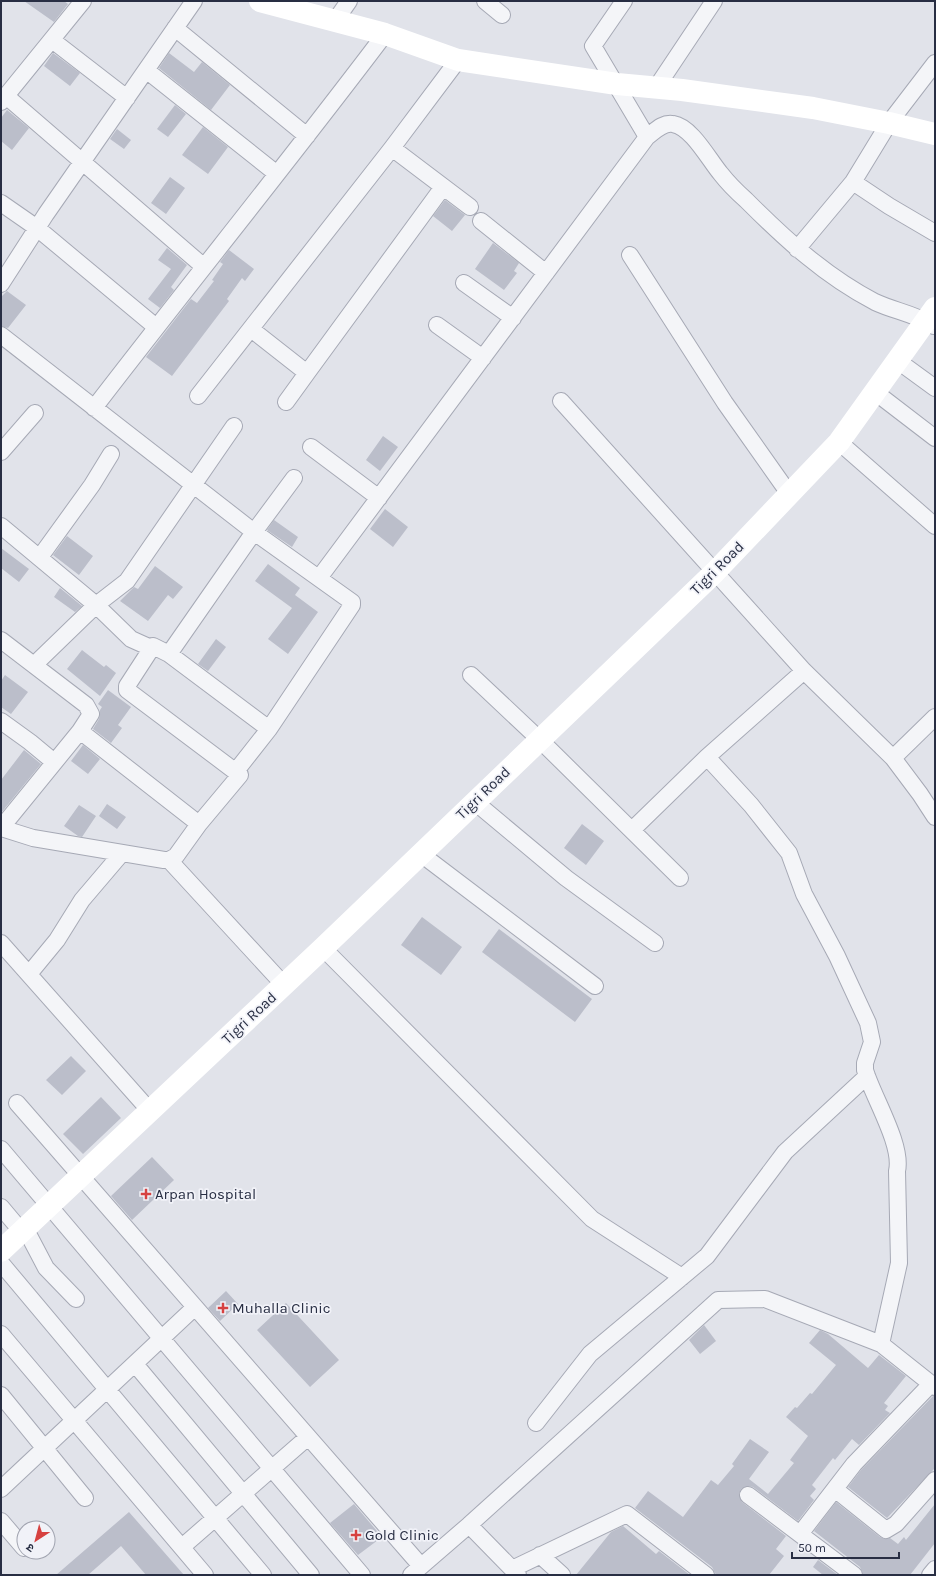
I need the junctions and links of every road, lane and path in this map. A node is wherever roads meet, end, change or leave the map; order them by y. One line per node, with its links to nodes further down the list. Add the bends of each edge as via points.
1 (83, 1): 12 (street)
2 (194, 1): 10 (street)
3 (260, 1): 9 (street)
4 (349, 1): 9 (street)
5 (485, 1): 8 (street)
6 (624, 1): 16 (street, via 593,46)
7 (714, 1): 17 (street)
8 (502, 14)
9 (335, 20): 11 (street)
10 (175, 28): 15 (street); 22 (street)
11 (386, 34): 13 (street); 22 (street)
12 (52, 40): 18 (street); 19 (street)
13 (458, 60): 16 (street); 24 (street)
14 (935, 63): 20 (street)
15 (146, 70): 18 (street); 26 (street)
16 (617, 84): 17 (street); 23 (street)
17 (656, 88): 20 (street, via 813,108)
18 (127, 98): 25 (street)
19 (4, 99): 25 (street)
20 (889, 123): 21 (street); 27 (street)
21 (935, 134)
22 (306, 136): 26 (street)
23 (647, 137): 34 (street, via 662,125 673,124 686,130 721,174); 37 (street)
24 (392, 148): 28 (street); 44 (street)
25 (83, 163): 32 (street); 36 (street)
26 (277, 174): 36 (street)
27 (853, 182): 33 (street); 34 (street)
28 (443, 187): 30 (street); 48 (street)
29 (1, 203): 32 (street)
30 (470, 207)
31 (481, 221): 37 (street)
32 (37, 228): 39 (street); 43 (street)
33 (935, 232)
34 (797, 248): 41 (street, via 866,297)
35 (630, 255): 64 (street, via 725,403)
36 (203, 266): 43 (street)
37 (546, 273): 40 (street)
38 (464, 283): 40 (street)
39 (1, 284)
40 (513, 318): 46 (street)
41 (932, 319): 47 (street, Tigri Road)
42 (437, 325): 46 (street)
43 (156, 326): 54 (street)
44 (251, 329): 48 (street); 51 (street)
45 (1, 335): 54 (street)
46 (483, 358): 65 (street)
47 (898, 361): 49 (street); 50 (street, Tigri Road)
48 (307, 373): 53 (street)
49 (935, 388)
50 (875, 392): 57 (street); 58 (street, Tigri Road)
51 (198, 396)
52 (561, 401): 70 (street)
53 (286, 402)
54 (94, 408): 63 (street)
55 (35, 413): 60 (street)
56 (234, 426): 63 (street)
57 (935, 438)
58 (839, 442): 64 (street, Tigri Road); 67 (street)
59 (311, 447): 65 (street)
60 (1, 452)
61 (111, 454): 69 (street)
62 (294, 478): 68 (street)
63 (193, 485): 68 (street); 72 (street, via 127,581)
64 (790, 495): 70 (street, Tigri Road)
65 (379, 498): 71 (street)
66 (1, 526): 69 (street)
67 (935, 526)
68 (254, 532): 71 (street); 75 (street)
69 (40, 557): 72 (street)
70 (715, 572): 77 (street); 83 (street, Tigri Road)
71 (319, 578): 81 (street, via 352,602 352,605)
72 (96, 605): 74 (street, via 132,639); 76 (street)
73 (1, 640): 76 (street)
74 (151, 648): 75 (street, via 155,646); 87 (street, via 127,690)
75 (169, 654): 81 (street)
76 (34, 665): 82 (street, via 89,708 90,718)
77 (804, 671): 84 (street); 85 (street)
78 (471, 675): 83 (street)
79 (935, 717): 85 (street)
80 (1, 721): 86 (street)
81 (269, 729): 87 (street)
82 (80, 731): 86 (street); 90 (street)
83 (540, 739): 88 (street, Tigri Road); 92 (street)
84 (707, 757): 92 (street); 103 (street, via 789,852 804,894 837,956 868,1023 872,1042 865,1063)
85 (893, 758): 89 (street)
86 (54, 762): 91 (street)
87 (236, 772): 90 (street, via 240,775)
88 (474, 802): 94 (street, Tigri Road); 98 (street, via 566,878)
89 (935, 817)
90 (199, 824): 95 (street, via 176,856)
91 (2, 830): 93 (street, via 33,838)
92 (632, 830): 96 (street)
93 (122, 853): 95 (street); 100 (street, via 82,900 58,940)
94 (421, 854): 99 (street, Tigri Road); 102 (street)
95 (169, 860): 101 (street)
96 (680, 878)
97 (1, 943): 100 (street)
98 (655, 943)
99 (323, 948): 101 (street, Tigri Road); 113 (street, via 592,1219)
100 (29, 974): 105 (street)
101 (284, 985): 105 (street, Tigri Road)
102 (595, 986)
103 (867, 1076): 113 (street, via 785,1152 707,1256); 118 (street, via 896,1147 899,1163 899,1263)
104 (17, 1103): 107 (street)
105 (150, 1111): 107 (street, Tigri Road)
106 (1, 1148): 108 (street)
107 (82, 1177): 108 (street, Tigri Road); 115 (street)
108 (50, 1205): 110 (street, Tigri Road); 117 (street)
109 (1, 1207): 110 (street)
110 (24, 1230): 111 (street, Tigri Road); 114 (street, via 43,1263)
111 (1, 1251)
112 (1, 1263): 121 (street)
113 (682, 1277): 124 (street, via 590,1354)
114 (76, 1299)
115 (194, 1308): 117 (street); 125 (street)
116 (1, 1334): 123 (street)
117 (163, 1338): 119 (street); 127 (street)
118 (881, 1344): 120 (street); 136 (street, via 765,1299 718,1300)
119 (135, 1364): 121 (street); 131 (street)
120 (933, 1386): 130 (street, via 854,1464)
121 (108, 1390): 123 (street); 134 (street)
122 (1, 1395): 126 (street)
123 (75, 1420): 126 (street); 139 (street)
124 (536, 1423)
125 (308, 1437): 127 (street); 142 (street)
126 (45, 1448): 129 (street); 133 (street)
127 (272, 1468): 131 (street); 147 (street)
128 (935, 1480): 130 (street, via 896,1524 886,1530)
129 (1, 1489)
130 (836, 1490): 137 (street)
131 (244, 1493): 134 (street); 146 (street)
132 (748, 1495): 137 (street)
133 (85, 1498)
134 (216, 1518): 139 (street); 145 (street)
135 (1, 1521): 138 (street)
136 (469, 1525): 142 (street); 143 (street)
137 (800, 1534): 150 (street)
138 (16, 1538)
139 (182, 1548): 144 (street)
140 (540, 1554): 143 (street); 148 (street); 149 (street, via 627,1514)
141 (935, 1569): 151 (street)
142 (416, 1570)
143 (515, 1572)
144 (205, 1575)
145 (263, 1575)
146 (311, 1575)
147 (362, 1575)
148 (562, 1575)
149 (706, 1575)
150 (854, 1575)
151 (930, 1575)

